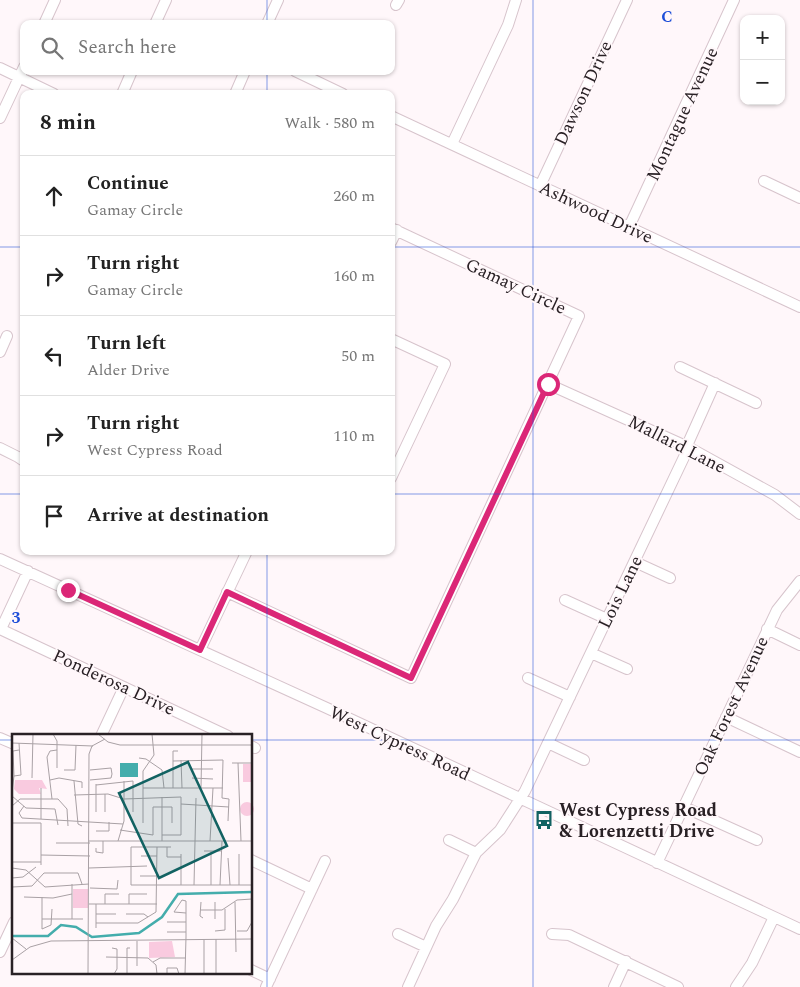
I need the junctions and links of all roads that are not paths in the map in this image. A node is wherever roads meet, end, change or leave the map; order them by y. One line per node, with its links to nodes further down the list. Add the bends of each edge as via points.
1 (55, 0): 7 (street)
2 (166, 0): 8 (street)
3 (278, 0): 9 (street)
4 (516, 0): 22 (street, via 508,25)
5 (627, 0): 24 (street, Dawson Drive)
6 (734, 0): 26 (street, Montague Avenue)
7 (46, 20)
8 (157, 20)
9 (270, 20)
10 (0, 68): 15 (street)
11 (20, 74): 15 (street)
12 (130, 75): 17 (street)
13 (243, 75): 18 (street)
14 (303, 75): 19 (street)
15 (18, 77): 16 (street); 20 (street)
16 (46, 90)
17 (124, 90)
18 (237, 90)
19 (335, 90)
20 (0, 118)
21 (395, 118): 22 (street, Ashwood Drive)
22 (452, 144): 24 (street, Ashwood Drive)
23 (764, 181): 25 (street)
24 (540, 186): 26 (street, Ashwood Drive)
25 (800, 198)
26 (629, 227): 28 (street, Ashwood Drive)
27 (395, 229): 33 (street, Gamay Circle, via 579,316)
28 (800, 307)
29 (7, 336): 31 (street)
30 (395, 341): 39 (street, via 445,364)
31 (0, 352)
32 (680, 367): 34 (street)
33 (548, 384): 37 (street, Mallard Lane); 47 (street, Gamay Circle, via 411,678)
34 (715, 384): 35 (street); 37 (street, Lois Lane)
35 (756, 403)
36 (0, 448): 38 (street)
37 (688, 448): 40 (street, Mallard Lane, via 776,495); 43 (street, Lois Lane)
38 (20, 459)
39 (395, 470)
40 (800, 514)
41 (244, 555): 47 (street)
42 (0, 559): 44 (street, West Cypress Road)
43 (635, 562): 45 (street); 49 (street, Lois Lane)
44 (28, 572): 50 (street); 53 (street, West Cypress Road)
45 (670, 578)
46 (800, 581): 51 (street, Oak Forest Avenue, via 783,601)
47 (227, 592): 53 (street)
48 (565, 600): 49 (street)
49 (607, 619): 54 (street, Lois Lane)
50 (0, 629): 57 (street, Ponderosa Drive)
51 (767, 629): 52 (street); 59 (street, Oak Forest Avenue)
52 (800, 645)
53 (200, 650): 67 (street, West Cypress Road)
54 (591, 653): 55 (street); 58 (street, Lois Lane)
55 (627, 669)
56 (528, 678): 58 (street)
57 (124, 687): 60 (street); 61 (street, Ponderosa Drive)
58 (570, 697): 64 (street, Lois Lane)
59 (726, 717): 65 (street); 68 (street, Oak Forest Avenue)
60 (102, 734)
61 (221, 734)
62 (0, 738): 63 (street)
63 (12, 743)
64 (548, 743): 66 (street); 67 (street, Lois Lane)
65 (800, 752)
66 (584, 760)
67 (521, 800): 71 (street, Lois Lane, via 500,830); 74 (street, West Cypress Road)
68 (684, 807): 70 (street); 74 (street, Oak Forest Avenue)
69 (449, 840): 71 (street)
70 (757, 840)
71 (476, 853): 81 (street, Lois Lane)
72 (252, 860): 75 (street)
73 (325, 861): 75 (street)
74 (657, 863): 76 (street, West Cypress Road)
75 (312, 888): 85 (street)
76 (774, 917): 78 (street, West Cypress Road); 89 (street, via 752,963)
77 (12, 926): 82 (street)
78 (800, 929)
79 (398, 934): 81 (street)
80 (552, 934): 83 (street, via 570,935)
81 (426, 948): 86 (street, Lois Lane)
82 (0, 952)
83 (626, 961): 87 (street); 88 (street)
84 (252, 971): 85 (street)
85 (268, 983)
86 (408, 987)
87 (614, 987)
88 (678, 987)
89 (736, 987)

